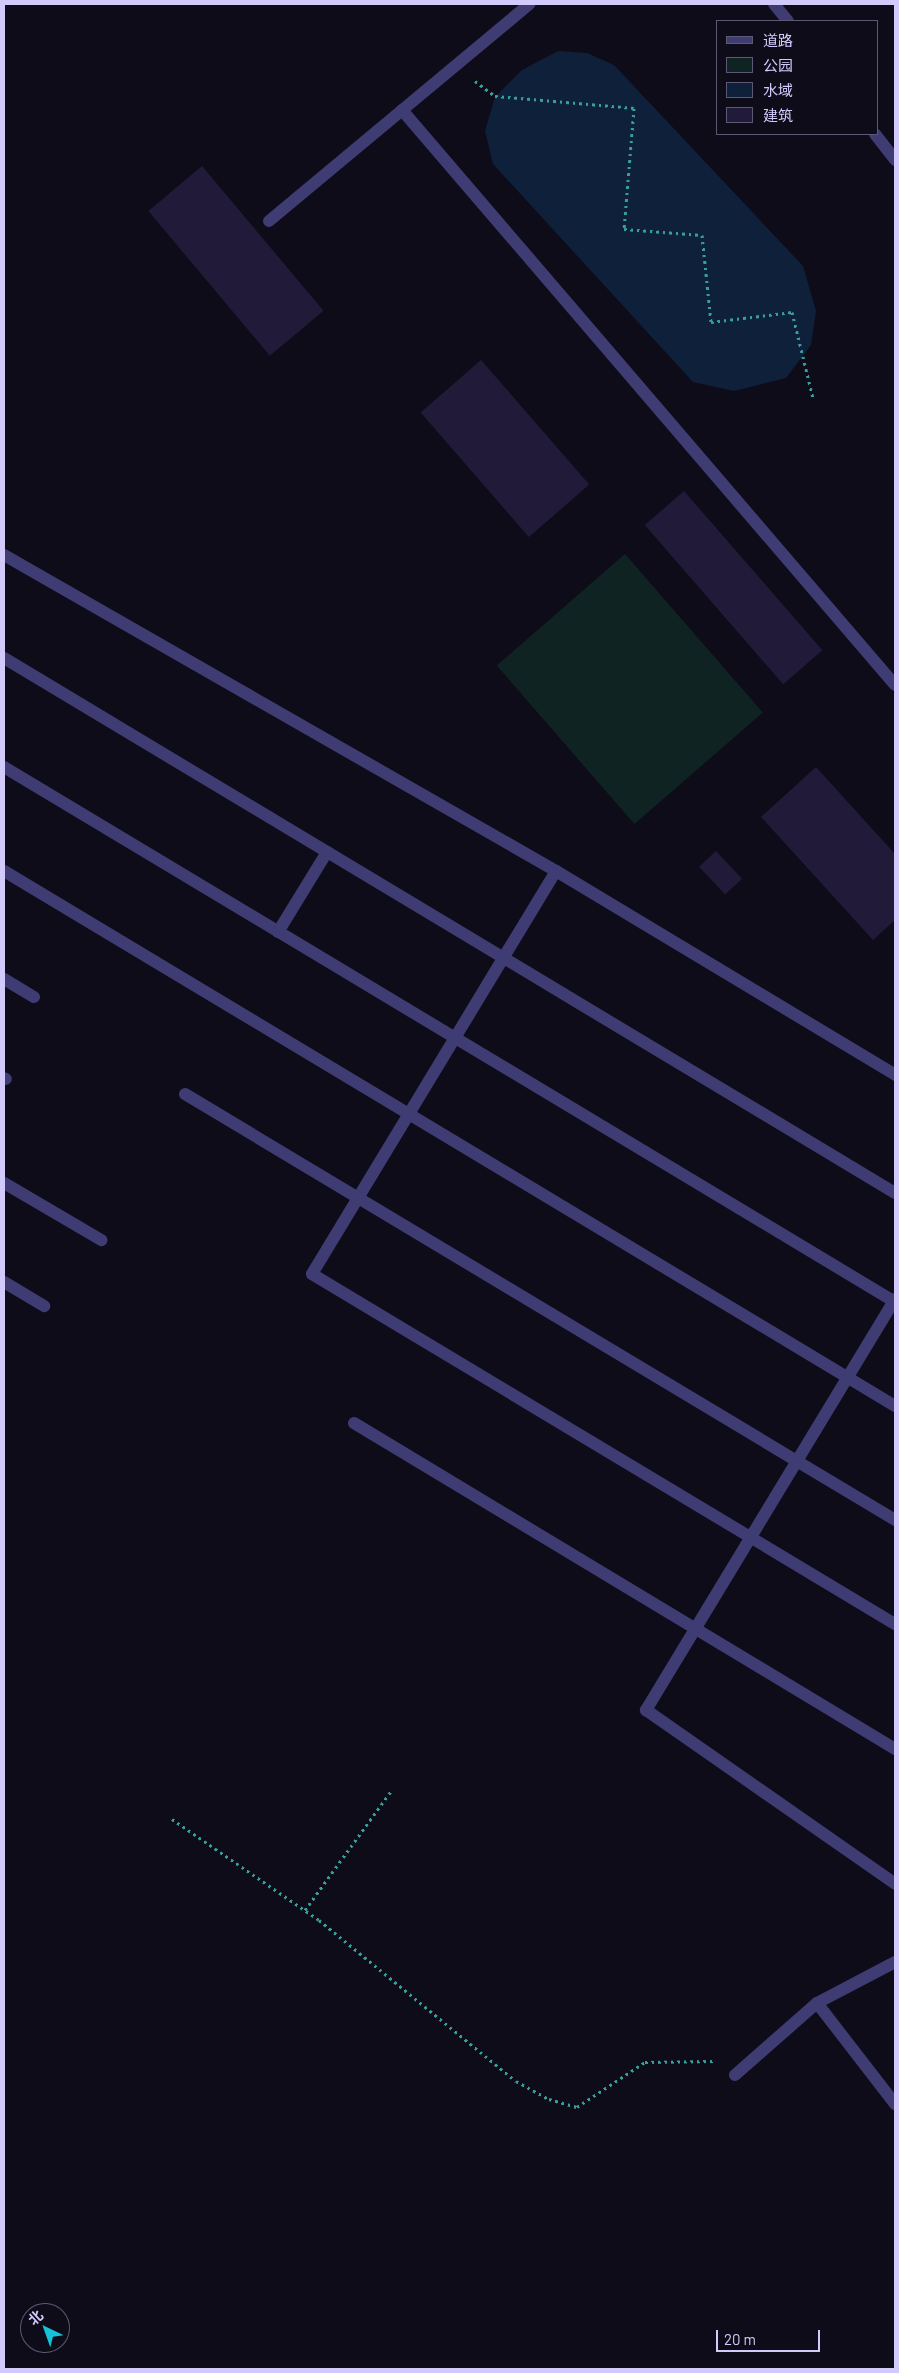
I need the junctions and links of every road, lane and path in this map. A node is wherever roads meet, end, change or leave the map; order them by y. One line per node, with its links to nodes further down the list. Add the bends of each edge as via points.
1 (529, 4): 5 (street)
2 (774, 4): 3 (street)
3 (787, 20)
4 (495, 96): 9 (path, via 634,108 624,229 702,236 711,322 792,312)
5 (402, 110): 8 (street); 12 (street)
6 (876, 135): 7 (street)
7 (895, 160)
8 (269, 221)
9 (813, 398)
10 (4, 555): 16 (street)
11 (4, 658): 14 (street)
12 (895, 685)
13 (4, 767): 17 (street)
14 (327, 852): 17 (street); 18 (street)
15 (4, 871): 24 (street)
16 (556, 871): 18 (street); 22 (street)
17 (278, 932): 21 (street)
18 (504, 958): 21 (street); 26 (street)
19 (4, 979): 20 (street)
20 (34, 997)
21 (455, 1038): 24 (street); 30 (street)
22 (895, 1075)
23 (186, 1094): 27 (street)
24 (409, 1114): 27 (street); 32 (street)
25 (4, 1183): 28 (street)
26 (895, 1193)
27 (358, 1198): 35 (street); 37 (street, via 312,1274)
28 (101, 1240)
29 (4, 1282): 31 (street)
30 (895, 1301): 32 (street)
31 (44, 1306)
32 (848, 1378): 33 (street); 35 (street)
33 (895, 1406)
34 (354, 1423): 39 (street)
35 (797, 1461): 36 (street); 37 (street)
36 (895, 1520)
37 (751, 1537): 38 (street); 39 (street)
38 (895, 1624)
39 (696, 1629): 40 (street); 43 (street, via 646,1710)
40 (895, 1748)
41 (391, 1791): 44 (path)
42 (172, 1819): 44 (path)
43 (895, 1884)
44 (305, 1910): 47 (path, via 516,2081 549,2099 577,2108 632,2070 658,2060 717,2061)
45 (895, 1962): 46 (street)
46 (817, 2003): 47 (street); 48 (street)
47 (735, 2075)
48 (895, 2104)

